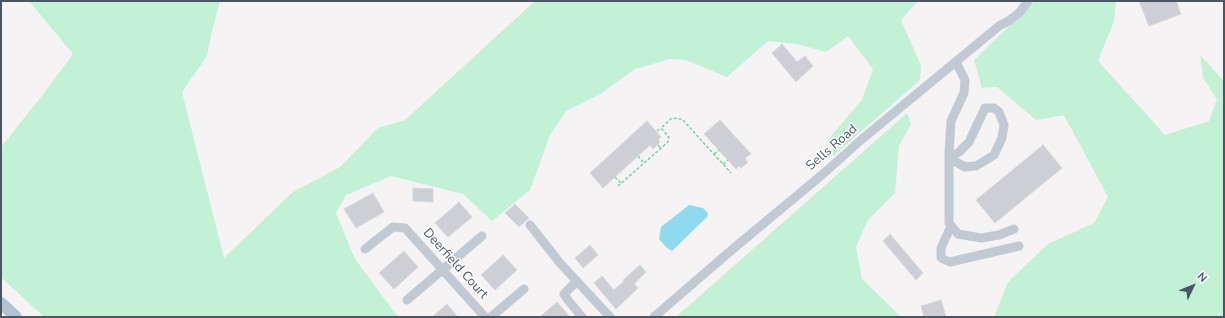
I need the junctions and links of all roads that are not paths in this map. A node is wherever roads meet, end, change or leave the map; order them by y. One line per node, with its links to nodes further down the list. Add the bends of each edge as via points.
1 (1028, 1): 2 (street, Sells Road, via 1020,12)
2 (956, 62): 3 (street, via 965,80 964,93 951,121); 20 (street, Sells Road)
3 (949, 158): 3 (street, via 969,142 985,108 994,108 999,112 1004,125 1002,138 994,155 976,166 965,167); 5 (street)
4 (530, 225): 11 (street)
5 (951, 226): 6 (street, via 958,234 981,238); 8 (street, via 941,248 941,258 950,262)
6 (1014, 229)
7 (482, 236): 10 (street)
8 (1019, 246)
9 (365, 249): 10 (street, Deerfield Court, via 393,227 405,228)
10 (443, 270): 13 (street); 16 (street, Deerfield Court)
11 (577, 281): 18 (street, via 564,294); 19 (street)
12 (524, 288): 17 (street)
13 (407, 300)
14 (1, 303): 15 (main road)
15 (16, 317)
16 (485, 317)
17 (491, 317)
18 (582, 317)
19 (610, 317)
20 (654, 317)

